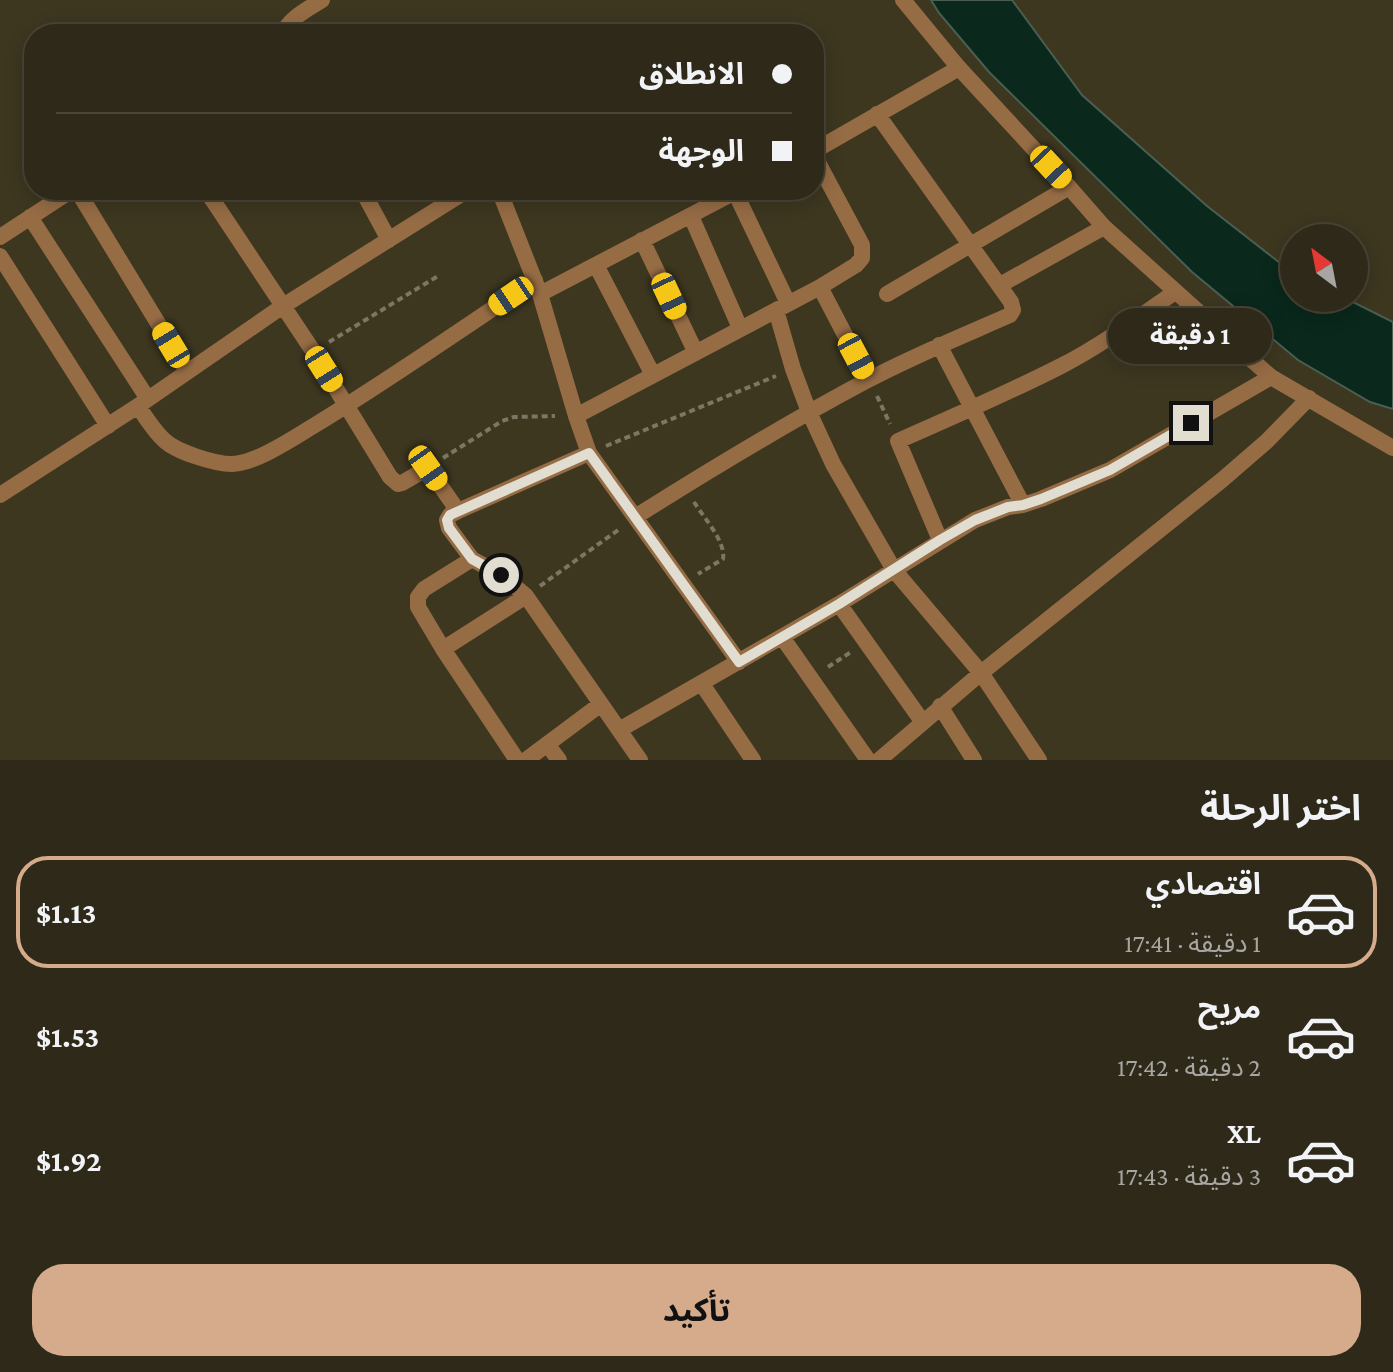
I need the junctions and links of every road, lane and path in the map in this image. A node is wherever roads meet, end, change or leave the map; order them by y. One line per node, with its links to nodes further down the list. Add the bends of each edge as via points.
1 (322, 0): 3 (street)
2 (903, 0): 4 (street)
3 (289, 24)
4 (959, 68): 5 (street); 8 (street)
5 (877, 114): 6 (street); 23 (street)
6 (824, 147)
7 (824, 172): 29 (street, via 862,245 862,258)
8 (1069, 187): 19 (street); 23 (street)
9 (58, 200): 18 (street)
10 (80, 200): 39 (street)
11 (213, 200): 32 (street)
12 (367, 200): 21 (street)
13 (452, 200): 21 (street)
14 (503, 200): 28 (street)
15 (720, 200): 17 (street)
16 (741, 200): 33 (street)
17 (691, 216): 22 (street); 34 (street)
18 (30, 217): 20 (street); 44 (street)
19 (1104, 227): 27 (street); 30 (street)
20 (0, 237)
21 (389, 240): 32 (street)
22 (642, 240): 25 (street); 37 (street)
23 (972, 245): 27 (street); 31 (street)
24 (0, 256): 49 (street)
25 (596, 265): 28 (street); 40 (street)
26 (438, 276): 36 (path)
27 (1000, 285): 35 (street, via 1011,302 1010,315)
28 (538, 287): 45 (street); 48 (street)
29 (820, 287): 33 (street); 42 (street)
30 (1175, 292): 41 (street); 46 (street, via 1064,365)
31 (887, 294)
32 (283, 306): 36 (street); 39 (street)
33 (782, 306): 34 (street); 38 (street)
34 (740, 328): 37 (street)
35 (939, 345): 42 (street); 46 (street)
36 (313, 351): 45 (street)
37 (696, 353): 40 (street)
38 (793, 369): 47 (street); 52 (path)
39 (187, 371): 44 (street)
40 (653, 375): 48 (street)
41 (1271, 377): 43 (street); 56 (street, via 1110,470)
42 (868, 379): 47 (street); 50 (path)
43 (1309, 398): 51 (street); 69 (street, via 1222,480)
44 (143, 402): 45 (street, via 150,424 166,443 234,465 274,450); 49 (street)
45 (347, 406): 53 (street, via 393,481 402,483)
46 (972, 409): 50 (street); 56 (street)
47 (809, 412): 54 (street); 61 (street)
48 (576, 416): 52 (street); 53 (path, via 502,421)
49 (108, 426): 55 (street)
50 (898, 441): 59 (street)
51 (1393, 448)
52 (589, 453): 57 (street); 58 (street)
53 (428, 468): 57 (street)
54 (683, 487): 58 (street); 62 (path, via 725,553)
55 (0, 495)
56 (1023, 505): 59 (street, via 997,510)
57 (458, 511): 60 (street, via 447,520 449,528)
58 (635, 517): 62 (street); 63 (path)
59 (940, 540): 61 (street)
60 (472, 559): 63 (street); 67 (street, via 418,597 418,607)
61 (894, 570): 64 (street); 69 (street)
62 (684, 584): 68 (street)
63 (526, 596): 67 (street); 72 (street)
64 (839, 604): 65 (street); 66 (street)
65 (782, 637): 68 (street); 70 (street)
66 (867, 643): 70 (path); 74 (street)
67 (443, 649): 77 (street)
68 (739, 662): 71 (street)
69 (981, 673): 73 (street); 85 (street)
70 (810, 678): 82 (street)
71 (702, 684): 75 (street); 81 (street)
72 (601, 704): 75 (street); 76 (street)
73 (940, 706): 74 (street); 84 (street)
74 (922, 721): 83 (street)
75 (619, 730): 80 (street)
76 (547, 744): 78 (street); 79 (street)
77 (517, 760)
78 (526, 760)
79 (559, 760)
80 (640, 760)
81 (753, 760)
82 (868, 760)
83 (879, 760)
84 (974, 760)
85 (1039, 760)

